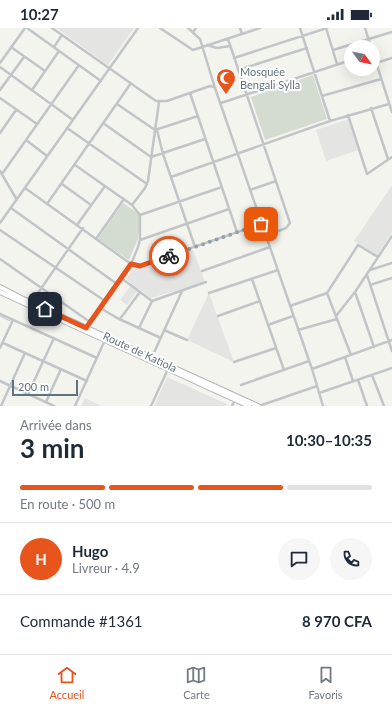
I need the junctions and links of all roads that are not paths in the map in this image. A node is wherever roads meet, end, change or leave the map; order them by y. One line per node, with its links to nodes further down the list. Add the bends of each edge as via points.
1 (26, 28): 21 (street); 22 (street)
2 (52, 28): 15 (street)
3 (138, 28): 35 (street)
4 (160, 28): 19 (street, via 192,50)
5 (188, 28): 12 (street)
6 (196, 28): 12 (street)
7 (240, 28): 14 (street)
8 (260, 28): 14 (street)
9 (300, 28): 16 (street)
10 (326, 28): 16 (street); 24 (street)
11 (365, 28): 18 (street)
12 (193, 32): 19 (street)
13 (392, 32): 18 (street)
14 (242, 34): 17 (street)
15 (62, 35): 22 (street); 35 (street)
16 (302, 36): 23 (street); 27 (street)
17 (228, 39): 19 (street); 20 (street)
18 (368, 39): 24 (street)
19 (204, 46): 20 (street); 44 (street)
20 (230, 46): 27 (street)
21 (11, 47): 26 (street); 31 (street)
22 (54, 47): 25 (street)
23 (307, 48): 36 (street); 38 (street)
24 (334, 50): 32 (street)
25 (59, 51): 33 (street); 37 (street)
26 (24, 57): 37 (street); 39 (street)
27 (234, 58): 36 (street)
28 (392, 58): 30 (street)
29 (344, 62): 32 (street)
30 (380, 62)
31 (0, 63)
32 (337, 64): 38 (street)
33 (78, 65): 42 (street); 53 (street)
34 (0, 67): 39 (street)
35 (110, 68): 42 (street); 43 (street)
36 (238, 70): 48 (street)
37 (45, 71): 46 (street)
38 (314, 71): 48 (street); 49 (street)
39 (11, 75): 45 (street); 46 (street)
40 (380, 76): 41 (street)
41 (381, 79): 49 (street); 55 (street)
42 (101, 81): 61 (street)
43 (131, 83): 51 (street); 54 (street)
44 (214, 88): 47 (street, via 210,86); 52 (street)
45 (0, 90)
46 (32, 90): 53 (street)
47 (190, 94): 51 (street); 60 (street)
48 (246, 94): 52 (street); 71 (street)
49 (322, 96): 62 (street)
50 (0, 98): 57 (street)
51 (159, 102): 66 (street)
52 (221, 103): 72 (street)
53 (51, 104): 61 (street); 64 (street)
54 (117, 104): 63 (street); 66 (street)
55 (388, 104): 56 (street); 58 (street)
56 (371, 108): 59 (street); 77 (street)
57 (16, 110): 64 (street); 67 (street)
58 (392, 112)
59 (348, 115): 62 (street); 77 (street, via 366,174)
60 (198, 116): 66 (street); 68 (street)
61 (73, 120): 65 (street)
62 (330, 121): 71 (street)
63 (103, 123): 70 (street); 75 (street)
64 (37, 124): 69 (street)
65 (67, 128): 70 (street); 74 (street)
66 (156, 130): 73 (street); 75 (street)
67 (0, 133)
68 (205, 139): 73 (street); 78 (street)
69 (26, 140): 74 (street); 81 (street)
70 (89, 144): 79 (street); 85 (street)
71 (263, 144): 72 (street); 83 (street)
72 (238, 153): 78 (street); 89 (street)
73 (163, 154): 75 (street); 82 (street)
74 (47, 156): 88 (street)
75 (151, 157): 85 (street)
76 (392, 157): 77 (street)
77 (388, 159)
78 (213, 163): 82 (street); 87 (street)
79 (75, 165): 84 (street); 86 (street)
80 (0, 171): 81 (street)
81 (2, 174): 91 (street)
82 (171, 177): 92 (street)
83 (276, 181): 89 (street); 106 (street, via 290,223 286,228)
84 (62, 184): 93 (street); 94 (street)
85 (146, 184): 95 (street)
86 (105, 186): 90 (street); 94 (street)
87 (222, 187): 92 (street); 97 (street)
88 (25, 188): 91 (street); 93 (street)
89 (250, 190): 101 (street)
90 (124, 199): 95 (street); 108 (street)
91 (17, 200): 96 (street)
92 (179, 202): 98 (street); 100 (street)
93 (48, 204): 102 (street)
94 (91, 205): 102 (street)
95 (132, 206): 98 (street)
96 (11, 208): 99 (street); 112 (street)
97 (229, 209): 100 (street); 105 (street)
98 (140, 215): 109 (street)
99 (0, 222)
100 (187, 224): 109 (street); 110 (street)
101 (261, 224): 105 (street); 106 (street)
102 (77, 225): 103 (street)
103 (83, 228): 108 (street); 112 (street)
104 (0, 230): 117 (street)
105 (237, 232): 110 (street)
106 (266, 236): 111 (street)
107 (392, 236): 113 (street)
108 (96, 239): 116 (street)
109 (140, 240): 116 (street)
110 (195, 247): 116 (street, via 140,266)
111 (270, 247): 118 (street); 120 (street)
112 (68, 249): 117 (street); 126 (street)
113 (378, 257): 119 (street); 135 (street, via 358,245)
114 (0, 259): 129 (street)
115 (392, 263): 119 (street)
116 (131, 264): 122 (street)
117 (55, 268): 129 (street); 138 (street)
118 (278, 270): 123 (street); 140 (street)
119 (370, 270): 121 (street)
120 (202, 271)
121 (367, 275): 127 (street); 133 (street)
122 (121, 278): 126 (street); 132 (street)
123 (252, 278): 134 (street); 137 (street)
124 (392, 278): 127 (street)
125 (206, 282): 130 (street)
126 (117, 284): 138 (street)
127 (370, 285): 158 (street)
128 (0, 288): 139 (highway, Route de Katiola)
129 (41, 288): 139 (street); 148 (street)
130 (182, 290): 136 (street); 152 (street)
131 (0, 292): 156 (highway, Route de Katiola)
132 (140, 292): 136 (street); 146 (street)
133 (355, 292): 145 (street); 160 (street)
134 (209, 293)
135 (327, 293): 140 (street); 145 (street)
136 (152, 301): 151 (street)
137 (260, 301): 143 (street); 149 (street)
138 (105, 302): 141 (street)
139 (31, 303): 150 (highway, Route de Katiola)
140 (290, 306): 144 (street)
141 (100, 308): 146 (street); 148 (street)
142 (0, 314): 147 (street)
143 (218, 316)
144 (294, 316): 149 (street); 153 (street)
145 (337, 317): 153 (street); 165 (street)
146 (120, 319): 151 (street)
147 (13, 320): 154 (street); 159 (street)
148 (90, 322): 150 (street)
149 (268, 325): 162 (street)
150 (86, 328): 166 (highway, Route de Katiola)
151 (139, 328): 155 (street)
152 (164, 330): 155 (street); 157 (street)
153 (298, 330): 171 (street)
154 (54, 338): 168 (street); 169 (street)
155 (161, 338): 166 (street)
156 (105, 340): 168 (street); 173 (highway, Route de Katiola)
157 (187, 340)
158 (390, 341): 160 (street); 163 (street)
159 (3, 343): 161 (street); 164 (street)
160 (374, 347): 165 (street)
161 (0, 348)
162 (276, 348): 170 (street); 176 (street)
163 (392, 351)
164 (25, 353): 169 (street); 183 (street)
165 (351, 355): 167 (street)
166 (152, 357): 195 (highway, Route de Katiola)
167 (345, 357): 174 (street); 181 (street)
168 (97, 358): 180 (street)
169 (43, 361): 175 (street); 186 (street)
170 (234, 362)
171 (309, 362): 174 (street); 176 (street)
172 (392, 368): 177 (street)
173 (168, 369): 187 (highway, Route de Katiola); 192 (street)
174 (312, 369): 184 (street)
175 (61, 370): 180 (street); 188 (street)
176 (284, 370): 182 (street)
177 (372, 374): 178 (street); 198 (street)
178 (358, 380): 181 (street); 197 (street)
179 (0, 381): 183 (street)
180 (86, 381): 191 (street)
181 (353, 381): 185 (street)
182 (241, 385)
183 (10, 386): 186 (street); 189 (street)
184 (316, 386): 185 (street); 195 (street)
185 (319, 393): 196 (street)
186 (28, 394): 188 (street)
187 (235, 399): 193 (street); 194 (highway, Route de Katiola)
188 (46, 402): 190 (street)
189 (1, 406)
190 (54, 406)
191 (75, 406)
192 (151, 406)
193 (232, 406)
194 (249, 406)
195 (259, 406)
196 (322, 406)
197 (367, 406)
198 (384, 406)

